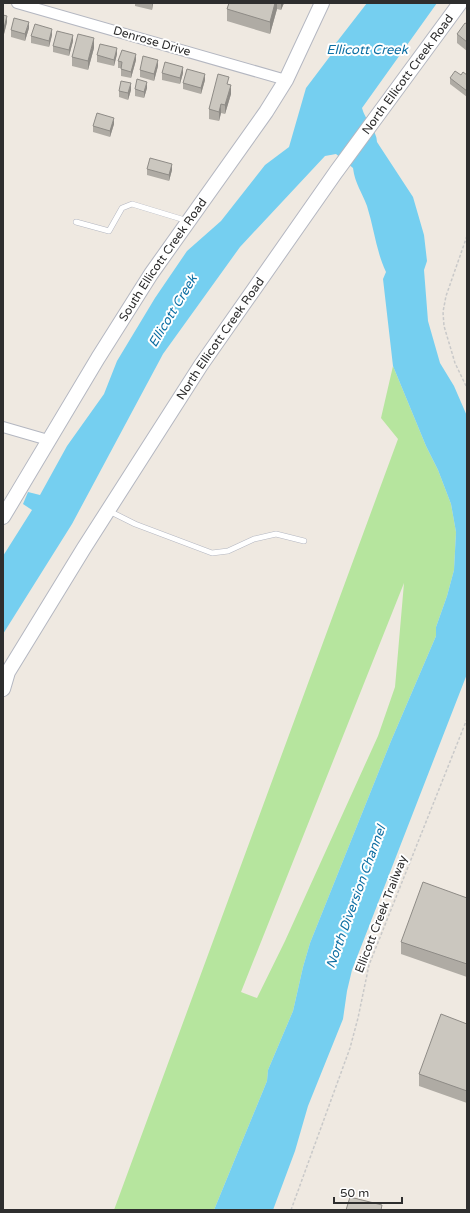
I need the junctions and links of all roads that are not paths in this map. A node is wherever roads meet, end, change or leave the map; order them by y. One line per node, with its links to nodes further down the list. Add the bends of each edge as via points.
1 (17, 3): 4 (street, Denrose Drive)
2 (322, 3): 4 (street, South Ellicott Creek Road)
3 (460, 3): 9 (street, North Ellicott Creek Road, via 336,172 201,365)
4 (286, 80): 5 (street, South Ellicott Creek Road)
5 (189, 221): 6 (lane, via 132,204 122,208 109,231); 8 (street, South Ellicott Creek Road, via 147,281)
6 (76, 222)
7 (3, 427): 8 (street)
8 (48, 440): 10 (street, South Ellicott Creek Road)
9 (108, 510): 11 (lane, via 136,524 212,552 228,551 254,539 276,534); 12 (street, North Ellicott Creek Road, via 8,672)
10 (3, 518)
11 (304, 541)
12 (3, 689)

